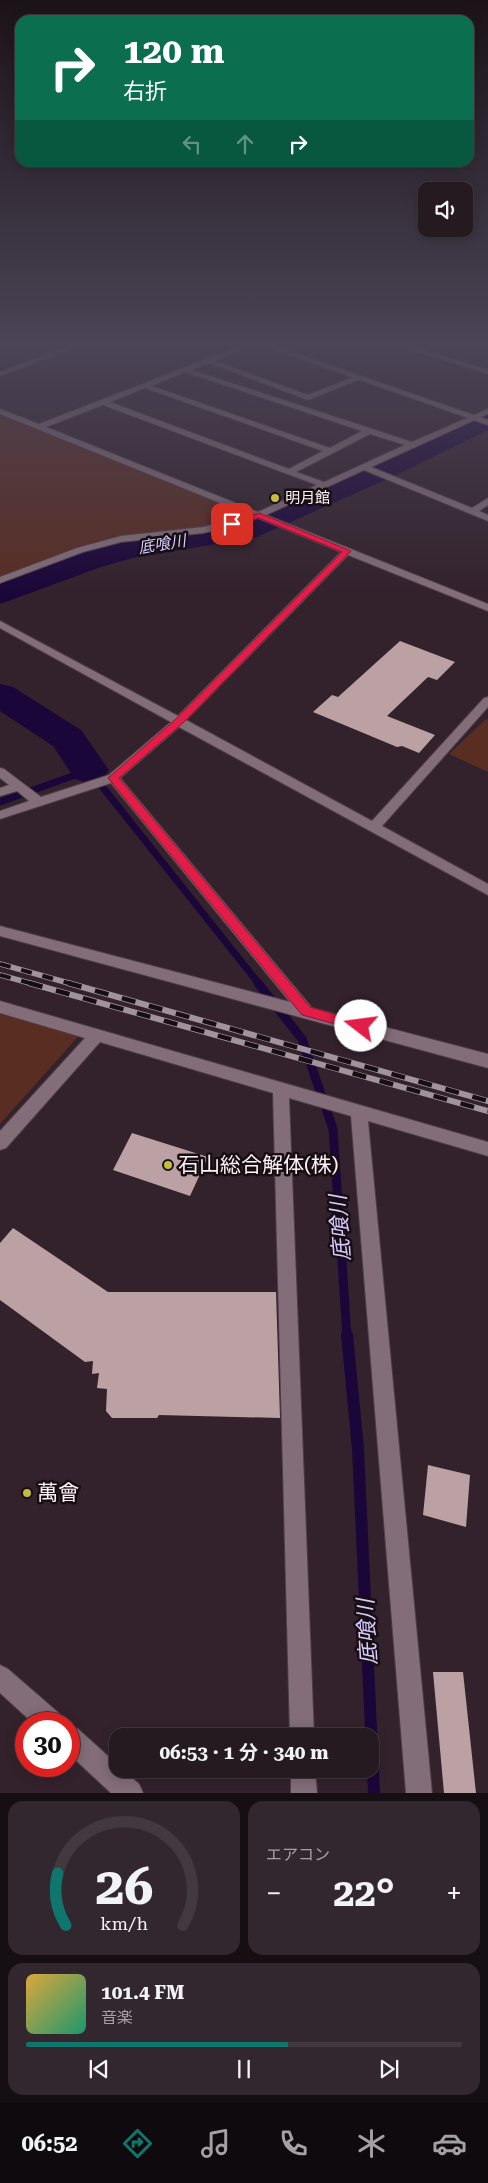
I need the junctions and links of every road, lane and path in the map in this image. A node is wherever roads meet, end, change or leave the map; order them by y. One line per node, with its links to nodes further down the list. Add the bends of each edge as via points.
1 (37, 426): 7 (street)
2 (43, 426): 7 (street)
3 (166, 426): 12 (street)
4 (259, 426): 10 (street)
5 (353, 426): 8 (street)
6 (454, 426): 9 (street)
7 (40, 427): 16 (street)
8 (369, 431): 9 (street); 10 (street)
9 (412, 445): 11 (street)
10 (331, 451): 12 (street)
11 (363, 468): 13 (street); 15 (street)
12 (288, 472): 13 (street)
13 (324, 485): 16 (street)
14 (488, 501): 15 (street)
15 (472, 512): 17 (street)
16 (259, 515): 18 (street); 19 (street, via 203,530 121,539 80,550)
17 (488, 518)
18 (347, 551): 20 (street); 23 (street)
19 (0, 580)
20 (488, 608)
21 (0, 624): 23 (street)
22 (488, 700): 30 (street)
23 (179, 721): 25 (street); 30 (street)
24 (0, 772): 26 (street)
25 (113, 778): 28 (street); 34 (street)
26 (19, 786): 27 (street); 28 (street)
27 (0, 792)
28 (40, 802): 29 (street)
29 (0, 815)
30 (374, 827): 31 (street)
31 (488, 890)
32 (0, 931): 34 (street)
33 (0, 1007): 35 (street)
34 (306, 1011): 36 (street)
35 (97, 1035): 37 (street); 39 (street)
36 (488, 1061)
37 (281, 1089): 38 (street); 43 (street)
38 (359, 1112): 40 (street); 48 (street)
39 (0, 1143)
40 (488, 1149)
41 (0, 1677): 42 (street)
42 (39, 1712)
43 (302, 1728)
44 (80, 1748): 46 (street)
45 (303, 1778): 47 (street)
46 (130, 1793)
47 (304, 1793)
48 (419, 1793)

